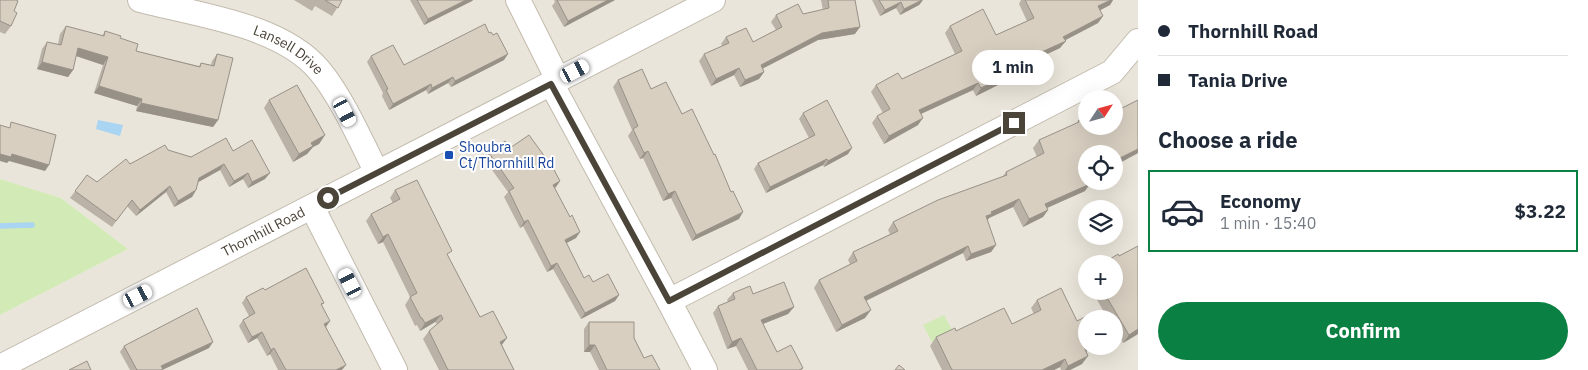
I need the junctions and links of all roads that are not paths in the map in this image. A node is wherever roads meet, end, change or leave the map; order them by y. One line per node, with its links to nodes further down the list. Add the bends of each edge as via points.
1 (140, 0): 6 (street, Lansell Drive, via 232,22 274,37 301,52 336,94)
2 (518, 0): 5 (street)
3 (713, 0): 5 (street, Thornhill Road)
4 (1138, 41): 8 (street, via 1112,72)
5 (554, 82): 6 (street, Thornhill Road); 8 (street)
6 (377, 173): 7 (street, Thornhill Road)
7 (312, 207): 9 (street, Thornhill Road); 10 (street)
8 (669, 301): 11 (street)
9 (0, 367)
10 (395, 370)
11 (705, 370)

